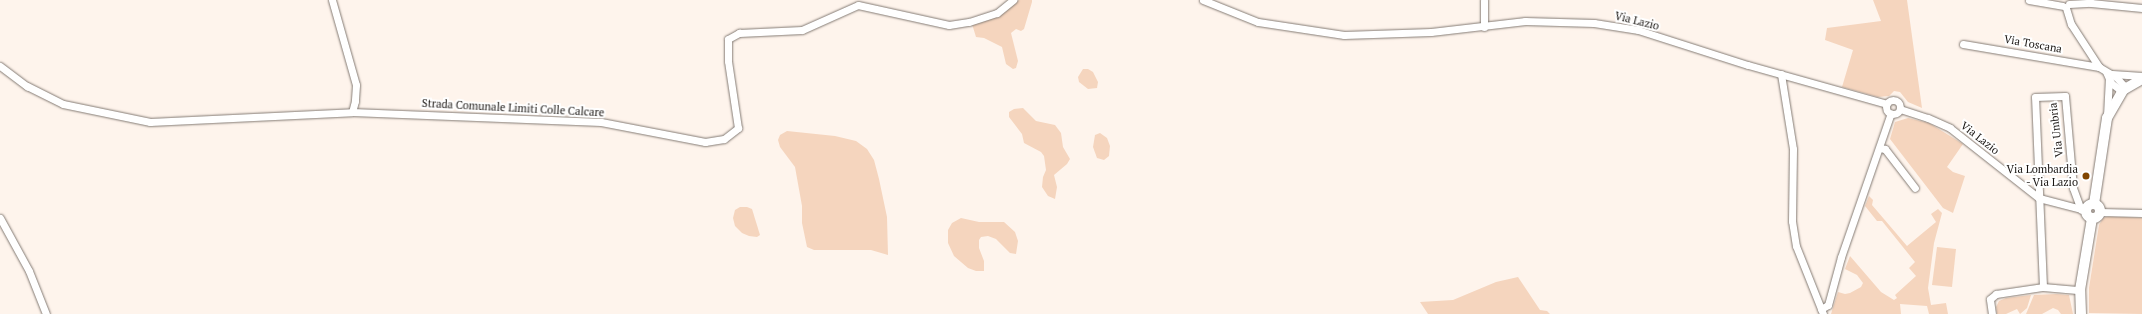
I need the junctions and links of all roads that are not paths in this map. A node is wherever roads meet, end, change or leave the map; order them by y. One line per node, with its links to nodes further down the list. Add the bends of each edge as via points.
1 (332, 0): 18 (street, via 356,85 356,100)
2 (1013, 0): 18 (street, Strada Comunale Limiti Colle Calcare, via 997,14 949,25 858,5 802,30 739,33 728,39 728,61 738,128 724,138 705,142 601,122)
3 (1203, 0): 8 (street, via 1258,22 1329,34 1431,32)
4 (1484, 0): 8 (street)
5 (2029, 0): 6 (street)
6 (2065, 4): 7 (street, via 2090,3); 11 (street, via 2071,24)
7 (2142, 8)
8 (1484, 27): 12 (street, Via Lazio, via 1525,21 1594,23 1638,30)
9 (1963, 44): 11 (street, Via Toscana)
10 (0, 66): 18 (street, Strada Comunale Limiti Colle Calcare, via 27,86 63,104 150,122)
11 (2099, 66): 13 (street)
12 (1781, 74): 16 (street, Via Lazio); 29 (street, via 1793,148 1792,221 1796,246)
13 (2109, 75): 14 (street); 15 (street, via 2121,82); 20 (street)
14 (2142, 78): 15 (street)
15 (2123, 90): 20 (street)
16 (1887, 104): 17 (street, via 1896,97); 19 (street)
17 (1900, 109): 19 (street); 23 (street, Via Lazio, via 1950,128)
18 (352, 112)
19 (1891, 113): 21 (street)
20 (2107, 118): 24 (street)
21 (1880, 148): 22 (street, via 1884,149); 29 (street, via 1841,256 1828,305)
22 (1915, 188)
23 (2039, 198): 24 (street, Via Lazio); 24 (street, Via Umbria, via 2035,97 2064,96 2073,188); 27 (street, Via Umbria)
24 (2090, 211): 25 (street, Via Lazio); 28 (street)
25 (2142, 213)
26 (0, 218): 30 (street, via 29,271)
27 (2043, 287): 28 (street); 31 (street, via 1996,294 1990,299)
28 (2080, 290): 32 (street)
29 (1822, 312)
30 (46, 314)
31 (1992, 314)
32 (2082, 314)

